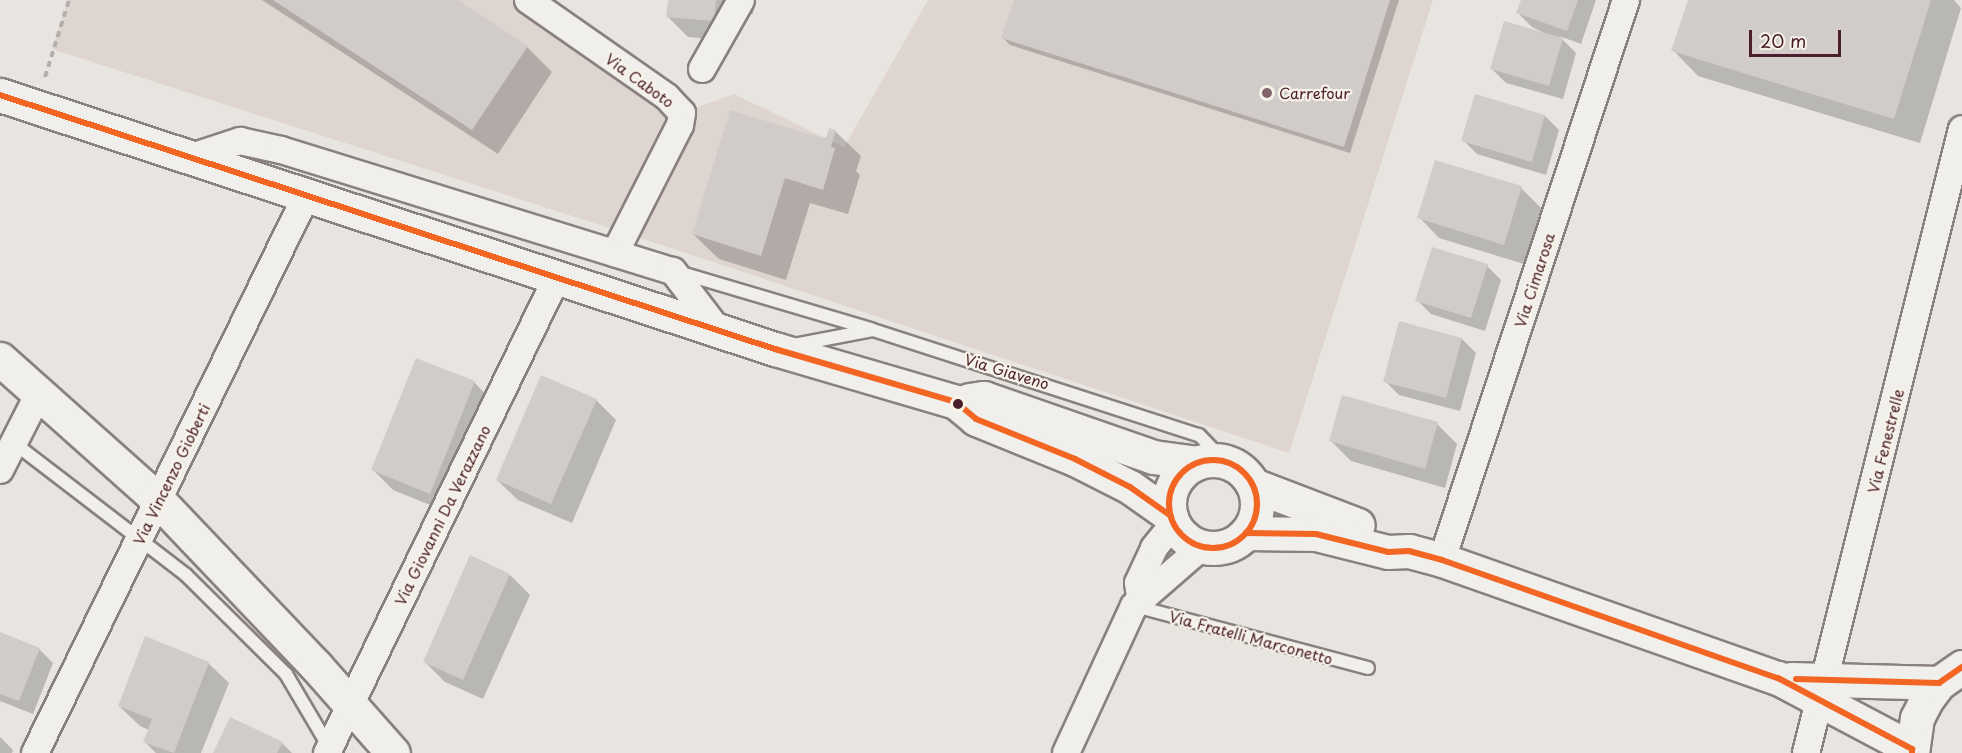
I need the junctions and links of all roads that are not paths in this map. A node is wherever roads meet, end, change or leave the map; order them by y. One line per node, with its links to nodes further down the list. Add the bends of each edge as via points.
1 (528, 0): 9 (street, Via Caboto, via 667,97 682,113 680,125)
2 (741, 0): 4 (street)
3 (1626, 0): 28 (street, Via Cimarosa)
4 (702, 69)
5 (0, 95): 7 (main road, Via Giaveno)
6 (1962, 129): 32 (street, Via Fenestrelle)
7 (190, 156): 8 (main road, Via Giaveno); 9 (street, via 240,141 281,150)
8 (306, 195): 11 (main road, Via Giaveno); 22 (street, Via Vincenzo Gioberti)
9 (615, 253): 10 (street)
10 (673, 271): 12 (street); 13 (lane)
11 (557, 278): 12 (main road, Via Giaveno); 33 (street, Via Giovanni Da Verazzano)
12 (718, 330): 14 (main road, Via Giaveno)
13 (873, 330): 14 (lane, Via Giaveno); 19 (lane, Via Giaveno, via 1199,435)
14 (775, 349): 17 (main road, Via Giaveno)
15 (0, 359): 16 (main road)
16 (39, 393): 18 (street); 22 (main road)
17 (956, 402): 19 (main road, Via Giaveno, via 984,398 1153,457); 23 (main road, Via Giaveno, via 976,419 1075,459 1130,488)
18 (14, 443): 20 (street); 25 (lane)
19 (1211, 462): 21 (main road, via 1240,469); 23 (main road, via 1174,483)
20 (0, 470)
21 (1253, 485): 24 (main road, via 1257,507); 27 (main road, via 1317,512 1395,536)
22 (158, 500): 25 (street, Via Vincenzo Gioberti); 33 (main road)
23 (1172, 519): 26 (main road, via 1186,539); 29 (street, via 1138,583)
24 (1246, 532): 26 (main road, via 1225,546); 27 (main road, via 1316,534 1388,552)
25 (138, 541): 34 (lane, via 186,574 286,674); 36 (street, Via Vincenzo Gioberti)
26 (1203, 546): 29 (street)
27 (1409, 551): 28 (main road)
28 (1442, 560): 32 (main road)
29 (1137, 602): 30 (lane, Via Fratelli Marconetto); 38 (street)
30 (1368, 668)
31 (1951, 675): 32 (main road); 35 (main road, via 1917,718)
32 (1823, 691): 35 (main road); 39 (street, Via Fenestrelle)
33 (351, 705): 34 (street, Via Giovanni Da Verazzano); 37 (main road)
34 (330, 751)
35 (1912, 751)
36 (34, 753)
37 (393, 753)
38 (1066, 753)
39 (1806, 753)

